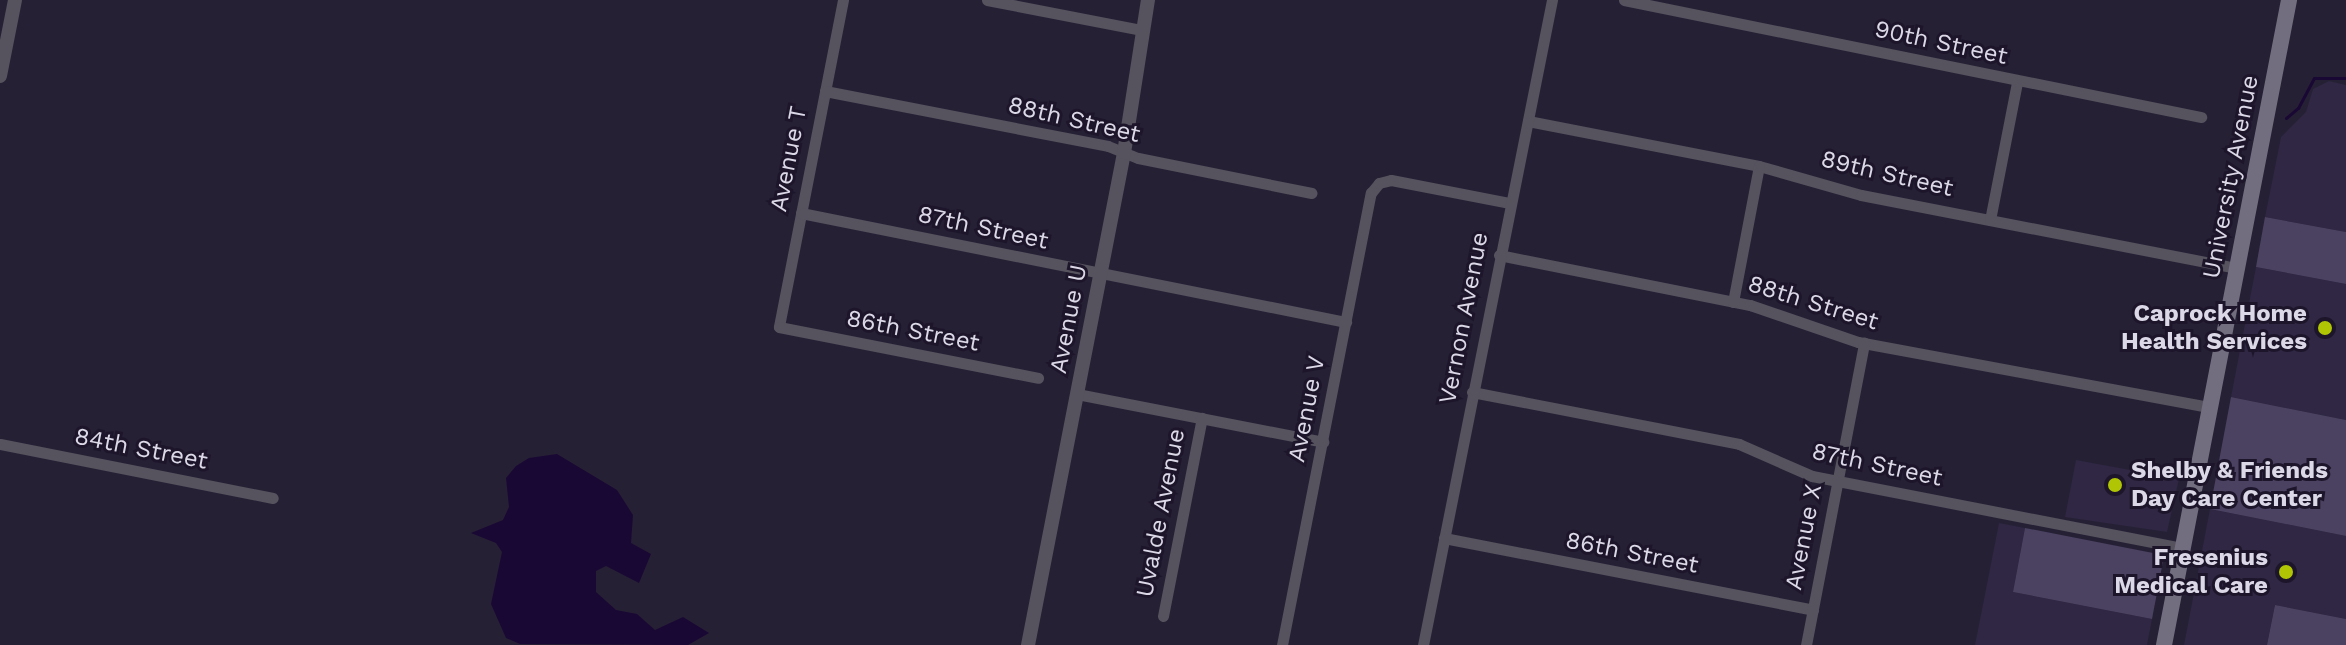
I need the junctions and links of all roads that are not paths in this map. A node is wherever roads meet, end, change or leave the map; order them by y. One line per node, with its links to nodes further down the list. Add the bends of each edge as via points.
1 (15, 0): 10 (street)
2 (843, 0): 12 (street, Avenue T)
3 (987, 0): 9 (street)
4 (1148, 0): 9 (street, Avenue U)
5 (1552, 0): 14 (street, Vernon Avenue)
6 (1624, 0): 8 (street, 90th Street)
7 (2289, 0): 22 (main road, University Avenue)
8 (1674, 5): 11 (street, 90th Street)
9 (1142, 30): 15 (street, Avenue U)
10 (0, 76)
11 (2017, 82): 13 (street, 90th Street); 20 (street)
12 (825, 91): 15 (street, 88th Street); 19 (street, Avenue T)
13 (2201, 117)
14 (1528, 121): 16 (street, 89th Street); 18 (street, Vernon Avenue)
15 (1124, 153): 17 (street, 88th Street); 23 (street, Avenue U)
16 (1759, 166): 20 (street, 89th Street, via 1861,195); 24 (street)
17 (1312, 193)
18 (1509, 203): 21 (street, Vernon Avenue); 25 (street, Avenue V, via 1391,180 1379,183 1371,193)
19 (801, 213): 23 (street, 87th Street); 26 (street, Avenue T)
20 (1990, 220): 22 (street, 89th Street)
21 (1499, 255): 24 (street, 88th Street); 29 (street, Vernon Avenue)
22 (2237, 268): 31 (main road, University Avenue)
23 (1100, 275): 25 (street, 87th Street); 30 (street, Avenue U)
24 (1733, 302): 27 (street, 88th Street)
25 (1346, 322): 33 (street, Avenue V)
26 (779, 327): 28 (street, 86th Street)
27 (1864, 343): 31 (street, 88th Street); 35 (street, Avenue X)
28 (1038, 378)
29 (1472, 392): 35 (street, 87th Street, via 1739,444 1790,469); 37 (street, Vernon Avenue)
30 (1077, 394): 32 (street); 41 (street, Avenue U)
31 (2210, 407): 38 (main road, University Avenue)
32 (1202, 418): 33 (street); 40 (street, Uvalde Avenue)
33 (1323, 442): 42 (street, Avenue V)
34 (0, 444): 36 (street, 84th Street)
35 (1838, 481): 38 (street, 87th Street); 39 (street, Avenue X)
36 (273, 498)
37 (1444, 538): 39 (street, 86th Street); 43 (street, Vernon Avenue)
38 (2183, 548): 45 (main road, University Avenue)
39 (1813, 610): 44 (street, Avenue X)
40 (1163, 616)
41 (1028, 645)
42 (1282, 645)
43 (1423, 645)
44 (1806, 645)
45 (2164, 645)

